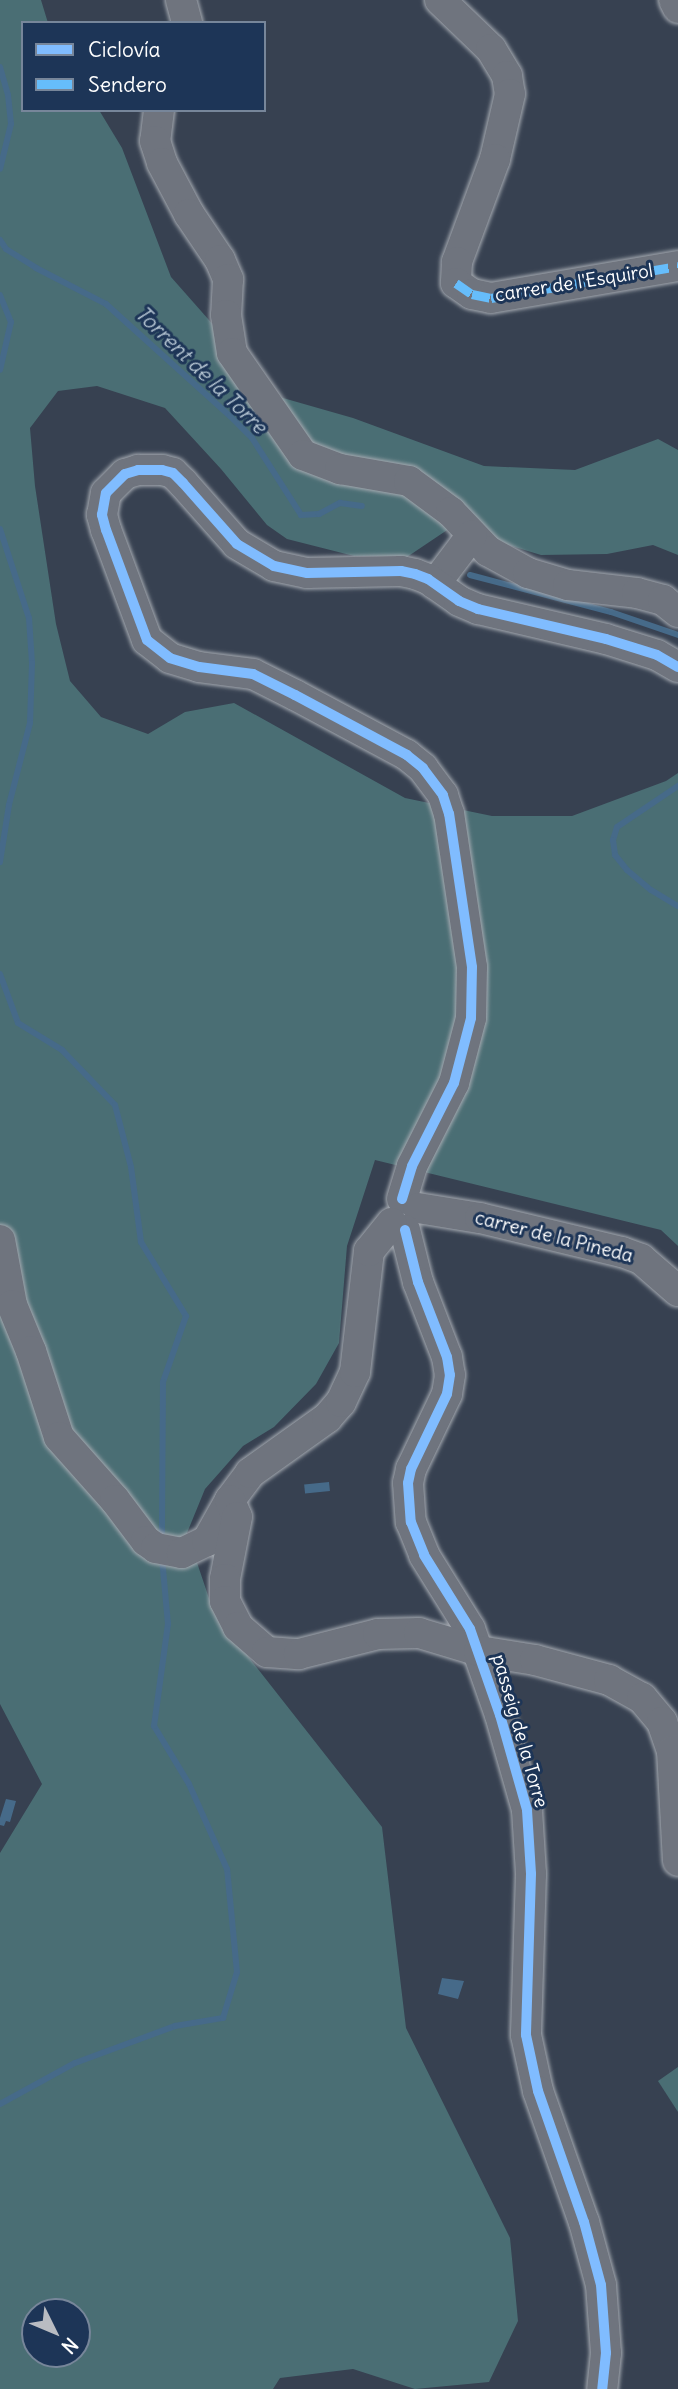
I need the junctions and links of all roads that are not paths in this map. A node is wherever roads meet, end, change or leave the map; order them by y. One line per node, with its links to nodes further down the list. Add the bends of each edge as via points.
1 (180, 0): 5 (street)
2 (440, 0): 7 (street, carrer de l'Esquirol, via 491,49 507,76 510,94 495,159 457,262 456,283 472,294 491,298)
3 (674, 0): 4 (street)
4 (678, 8)
5 (186, 21)
6 (159, 112): 8 (street, via 155,141 162,163 228,279 226,314 232,354 303,455 331,467 409,481 451,512)
7 (678, 266)
8 (472, 535): 9 (street); 10 (street, via 504,562 542,579 637,593 663,600)
9 (435, 584): 11 (street, via 478,609 606,639 657,655); 12 (street, via 401,571 307,573 274,566 237,544 183,483 162,470 125,474 114,482 103,503 106,530 147,640 170,658 253,674 307,701 407,755 443,794 472,967 472,1007 454,1083 412,1166)
10 (678, 612)
11 (678, 667)
12 (404, 1215): 14 (street, carrer de la Pineda, via 480,1218 622,1252 642,1259); 15 (street, via 369,1251 351,1387 327,1418 264,1461); 16 (street, passeig de la Torre, via 418,1282 450,1375 447,1394 411,1469 411,1522 424,1555 455,1602)
13 (0, 1240): 15 (street, via 12,1305 59,1437 146,1541 167,1552 191,1552 207,1541)
14 (678, 1291)
15 (230, 1500): 16 (street, via 237,1517 225,1601 233,1619 259,1647 286,1655 400,1632 440,1637)
16 (479, 1651): 17 (street, via 609,1680 653,1708 672,1751); 18 (street, passeig de la Torre, via 527,1810 531,1874 526,2035 538,2091 584,2221 601,2285 606,2353)
17 (678, 1861)
18 (602, 2389)

